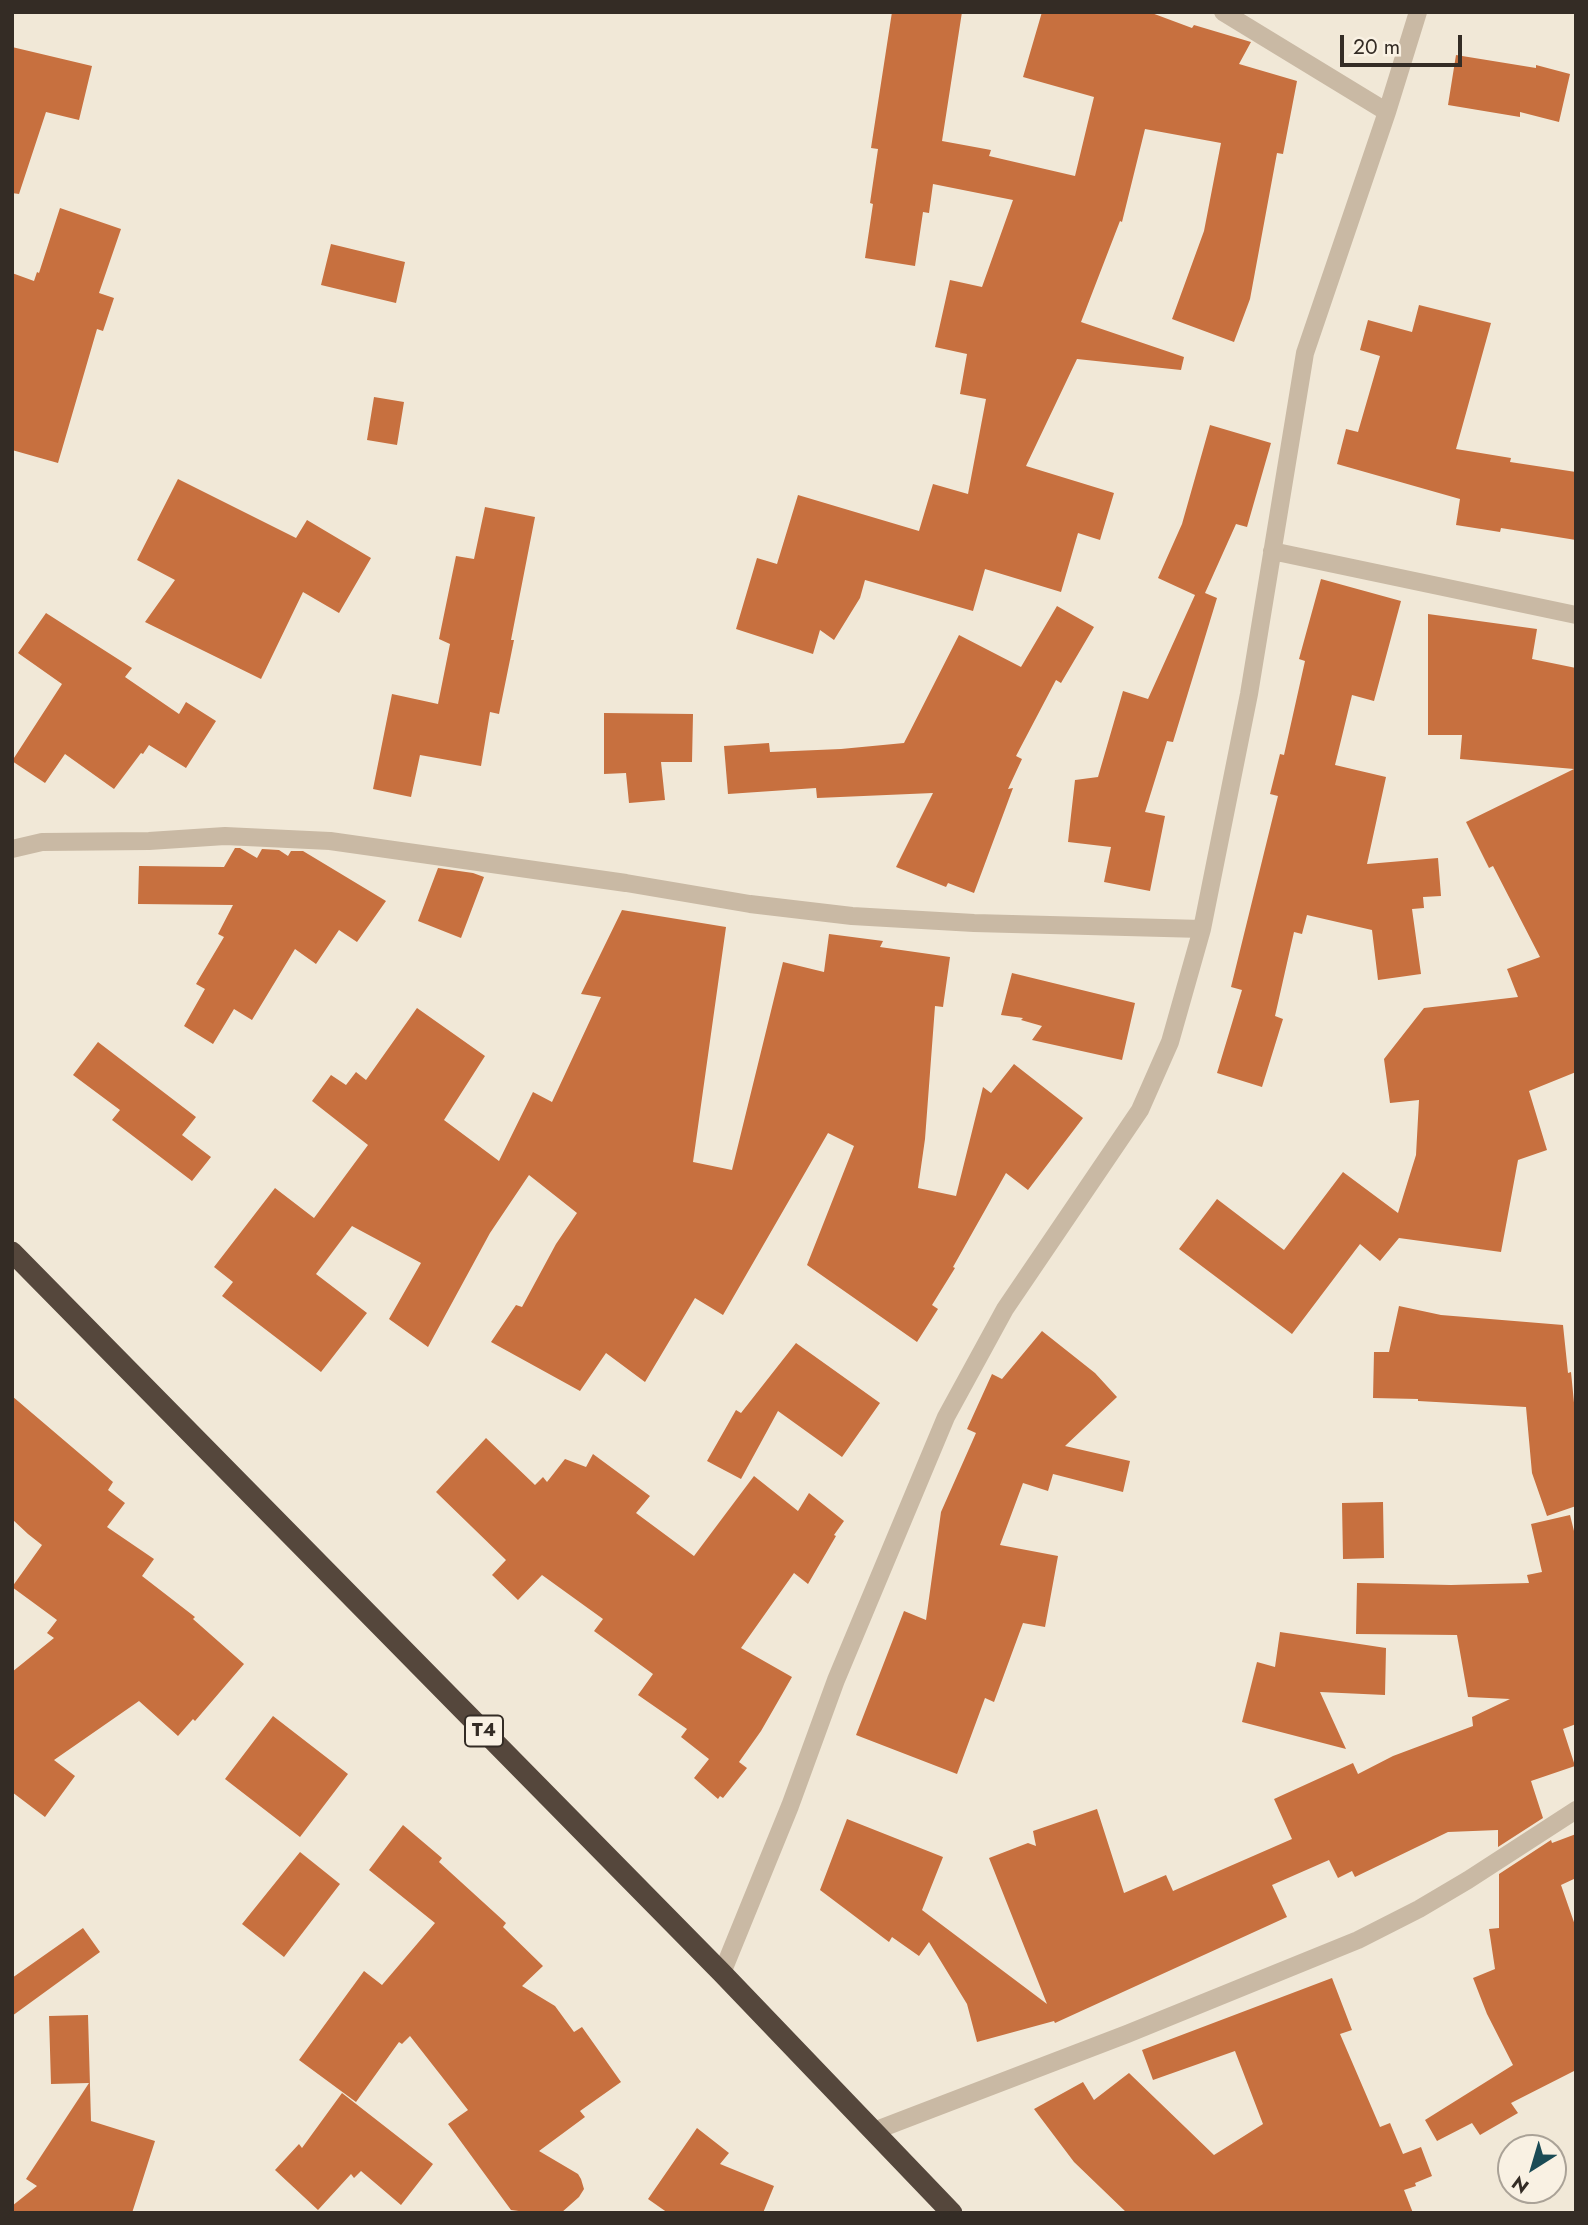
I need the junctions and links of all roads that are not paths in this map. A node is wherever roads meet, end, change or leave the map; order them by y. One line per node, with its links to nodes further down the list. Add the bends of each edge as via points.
1 (1223, 12): 3 (street)
2 (1418, 12): 3 (street)
3 (1387, 112): 4 (street, via 1305,353)
4 (1272, 551): 5 (street); 7 (street)
5 (1576, 615)
6 (12, 849): 7 (street, via 42,842 225,836 330,841 852,916)
7 (1202, 929): 10 (street, via 1170,1042 1140,1110 1005,1309 946,1417 836,1680)
8 (12, 1252): 10 (highway, T4)
9 (1576, 1810): 11 (street, via 1468,1880 1358,1940)
10 (723, 1973): 11 (highway, T4)
11 (874, 2131): 12 (highway, T4)
12 (952, 2213)

